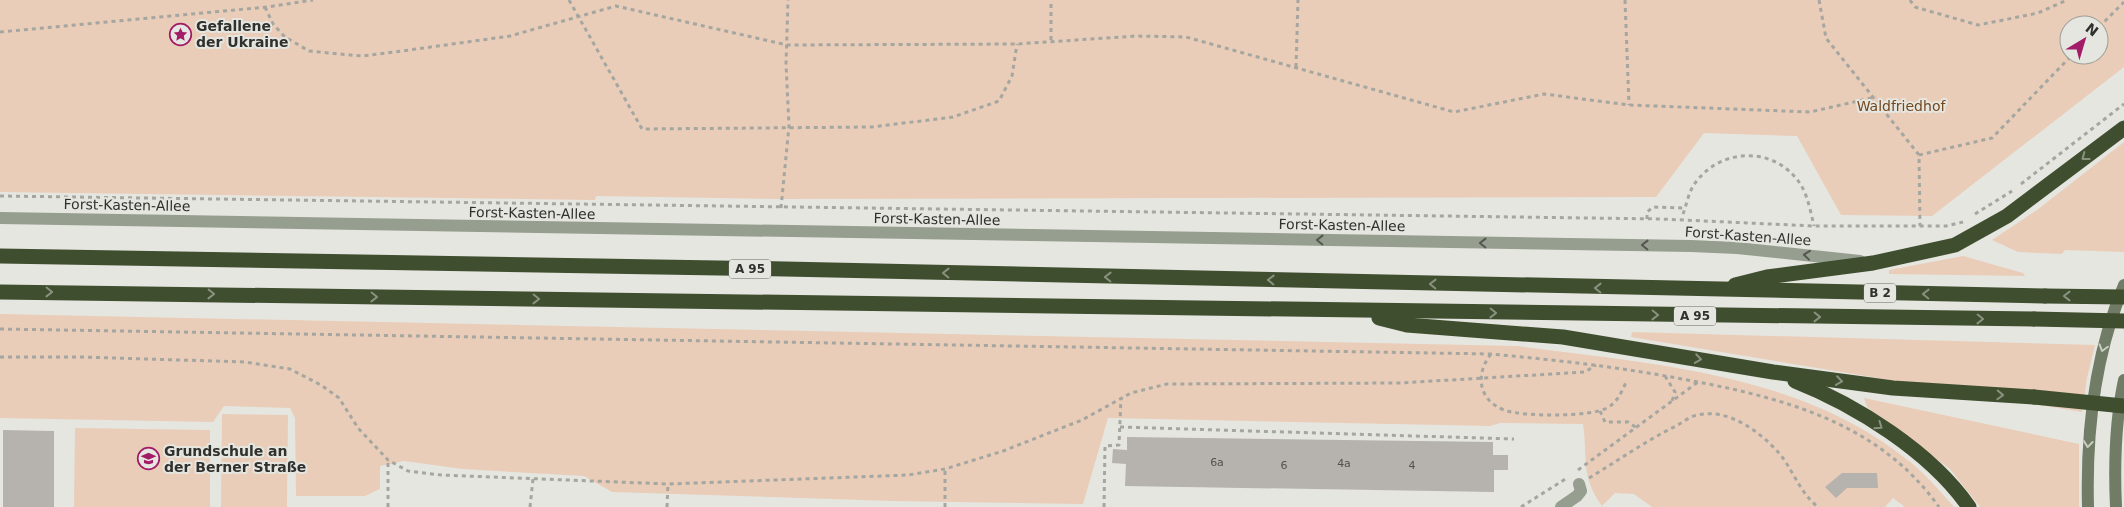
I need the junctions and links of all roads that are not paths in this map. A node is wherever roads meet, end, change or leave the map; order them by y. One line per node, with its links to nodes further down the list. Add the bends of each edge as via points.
1 (2121, 136): 4 (highway, one-way to 4, via 2007,216 1955,245)
2 (0, 218): 4 (street, Forst-Kasten-Allee, one-way to 2, via 1691,246)
3 (0, 256): 6 (highway, A 95, one-way to 3)
4 (1873, 262): 6 (highway, via 1767,277)
5 (2124, 285): 17 (main road, one-way to 17, via 2102,352 2093,395 2087,457)
6 (1716, 290): 8 (highway, B 2, one-way to 6, bridge)
7 (0, 292): 9 (highway, A 95, one-way to 9)
8 (2124, 297)
9 (1356, 312): 10 (highway, A 95, one-way to 10, bridge); 11 (highway, one-way to 11, via 1407,325 1564,337)
10 (2124, 321)
11 (1773, 372): 13 (highway, one-way to 13, bridge, via 1893,388); 16 (highway, one-way to 16, via 1812,387 1862,414 1912,449)
12 (2124, 380): 18 (main road, via 2114,460)
13 (2124, 406)
14 (1578, 478): 15 (street, via 1580,491)
15 (1561, 507)
16 (1969, 507)
17 (2088, 507)
18 (2116, 507)

